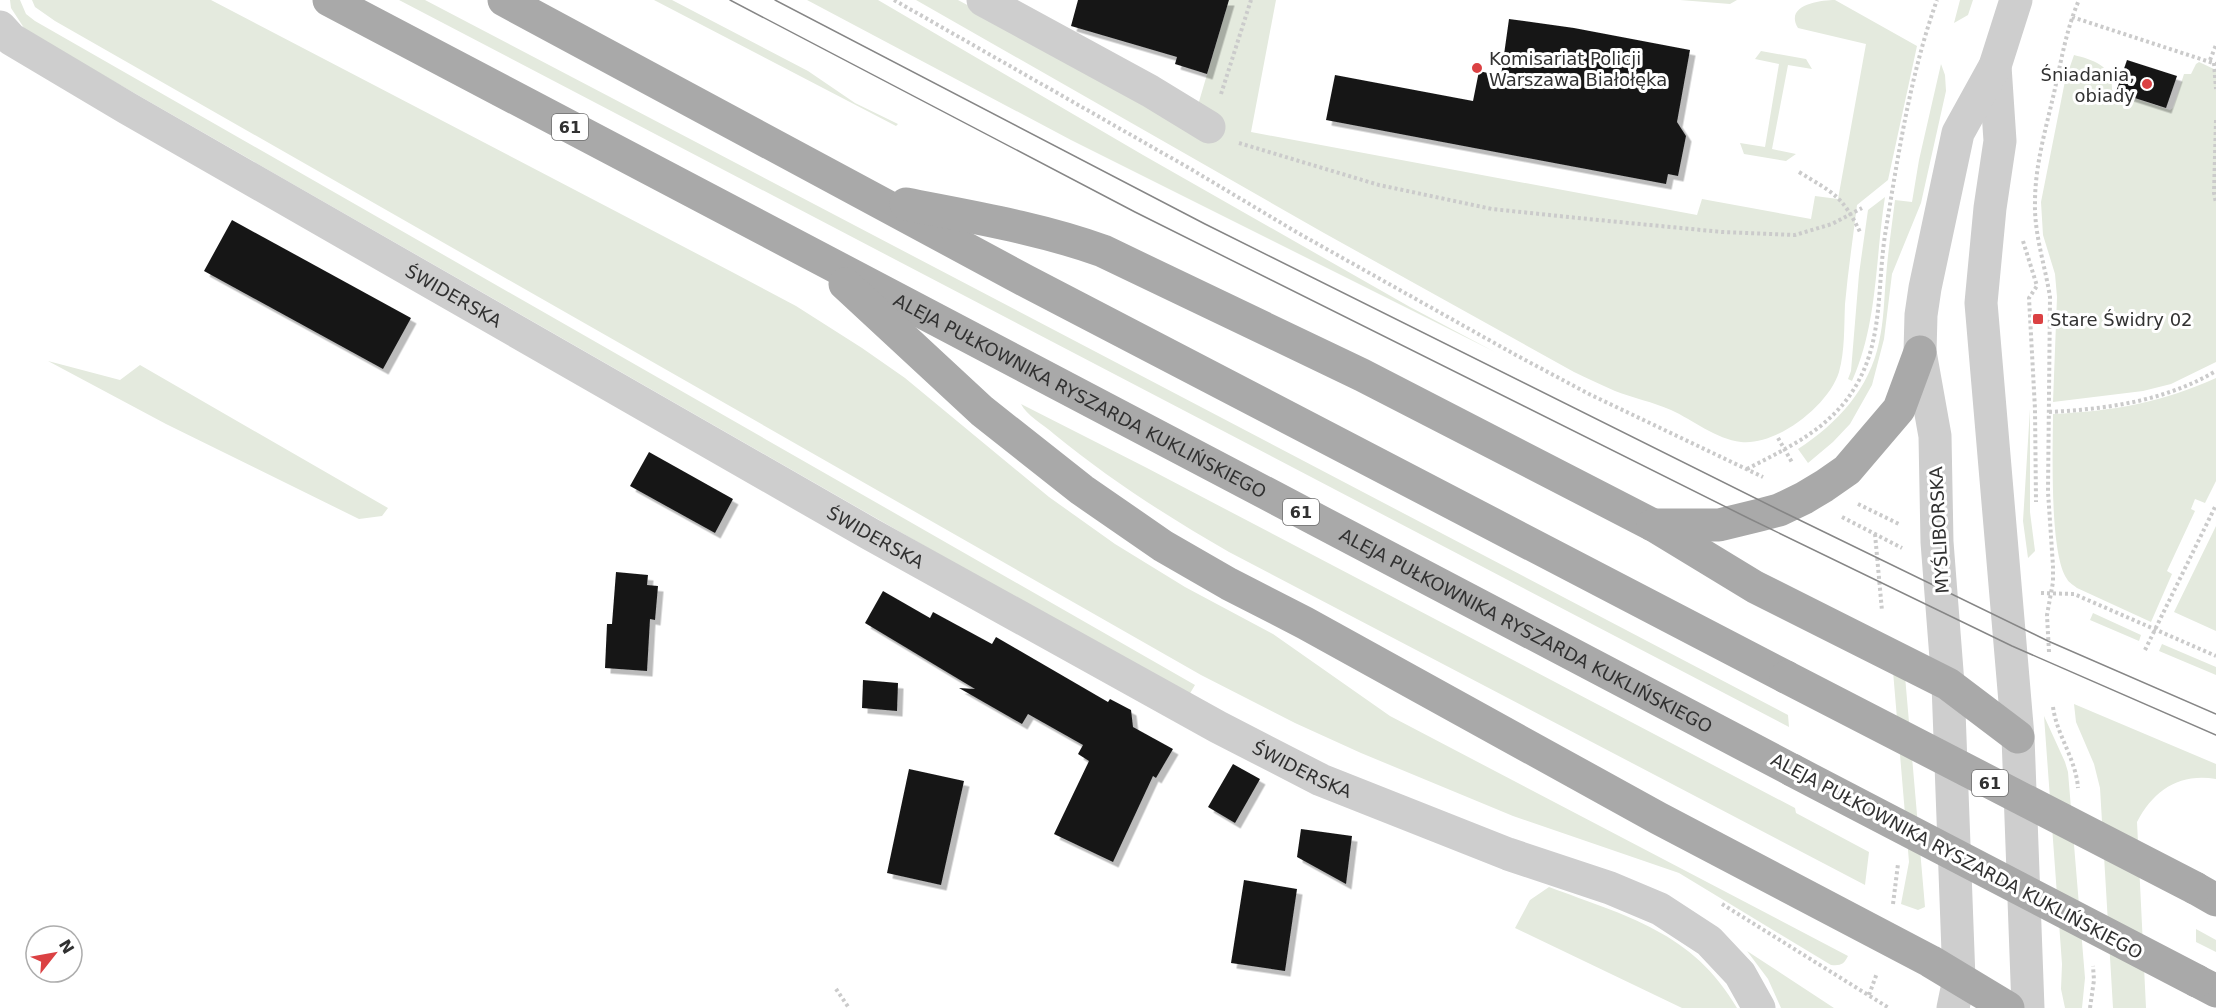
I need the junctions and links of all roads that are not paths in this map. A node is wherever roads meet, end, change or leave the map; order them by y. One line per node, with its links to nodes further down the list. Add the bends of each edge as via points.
1 (329, 0): 9 (main road, ALEJA PUŁKOWNIKA RYSZARDA KUKLIŃSKIEGO / 61)
2 (504, 0): 8 (main road, 61)
3 (983, 0): 7 (street)
4 (2016, 0): 6 (street, MYŚLIBORSKA)
5 (0, 27): 17 (street, ŚWIDERSKA, via 11,39 138,114 870,534 1193,714 1321,780 1660,909 1709,941 1740,974)
6 (1995, 66): 10 (street, MYŚLIBORSKA, via 1958,133 1925,288); 13 (street, MYŚLIBORSKA, via 2000,141 1981,303)
7 (1203, 123)
8 (869, 195): 11 (main road, via 1022,227 1103,251 1362,375); 14 (main road, 61, bridge, via 1026,281)
9 (811, 253): 15 (main road, ALEJA PUŁKOWNIKA RYSZARDA KUKLIŃSKIEGO / 61, bridge); 16 (main road, via 982,411 1082,490 1163,546 1658,819 1930,961)
10 (1920, 352): 11 (main road, via 1899,409 1848,470 1824,486 1779,510 1719,525); 12 (street, MYŚLIBORSKA, via 1935,436 1937,542)
11 (1653, 525): 12 (main road, via 1755,587)
12 (1948, 684): 13 (main road); 16 (street, MYŚLIBORSKA)
13 (2018, 736): 19 (street, MYŚLIBORSKA)
14 (2205, 894)
15 (2206, 986)
16 (1956, 994): 18 (main road)
17 (1759, 1008)
18 (2008, 1008)
19 (2028, 1008)

